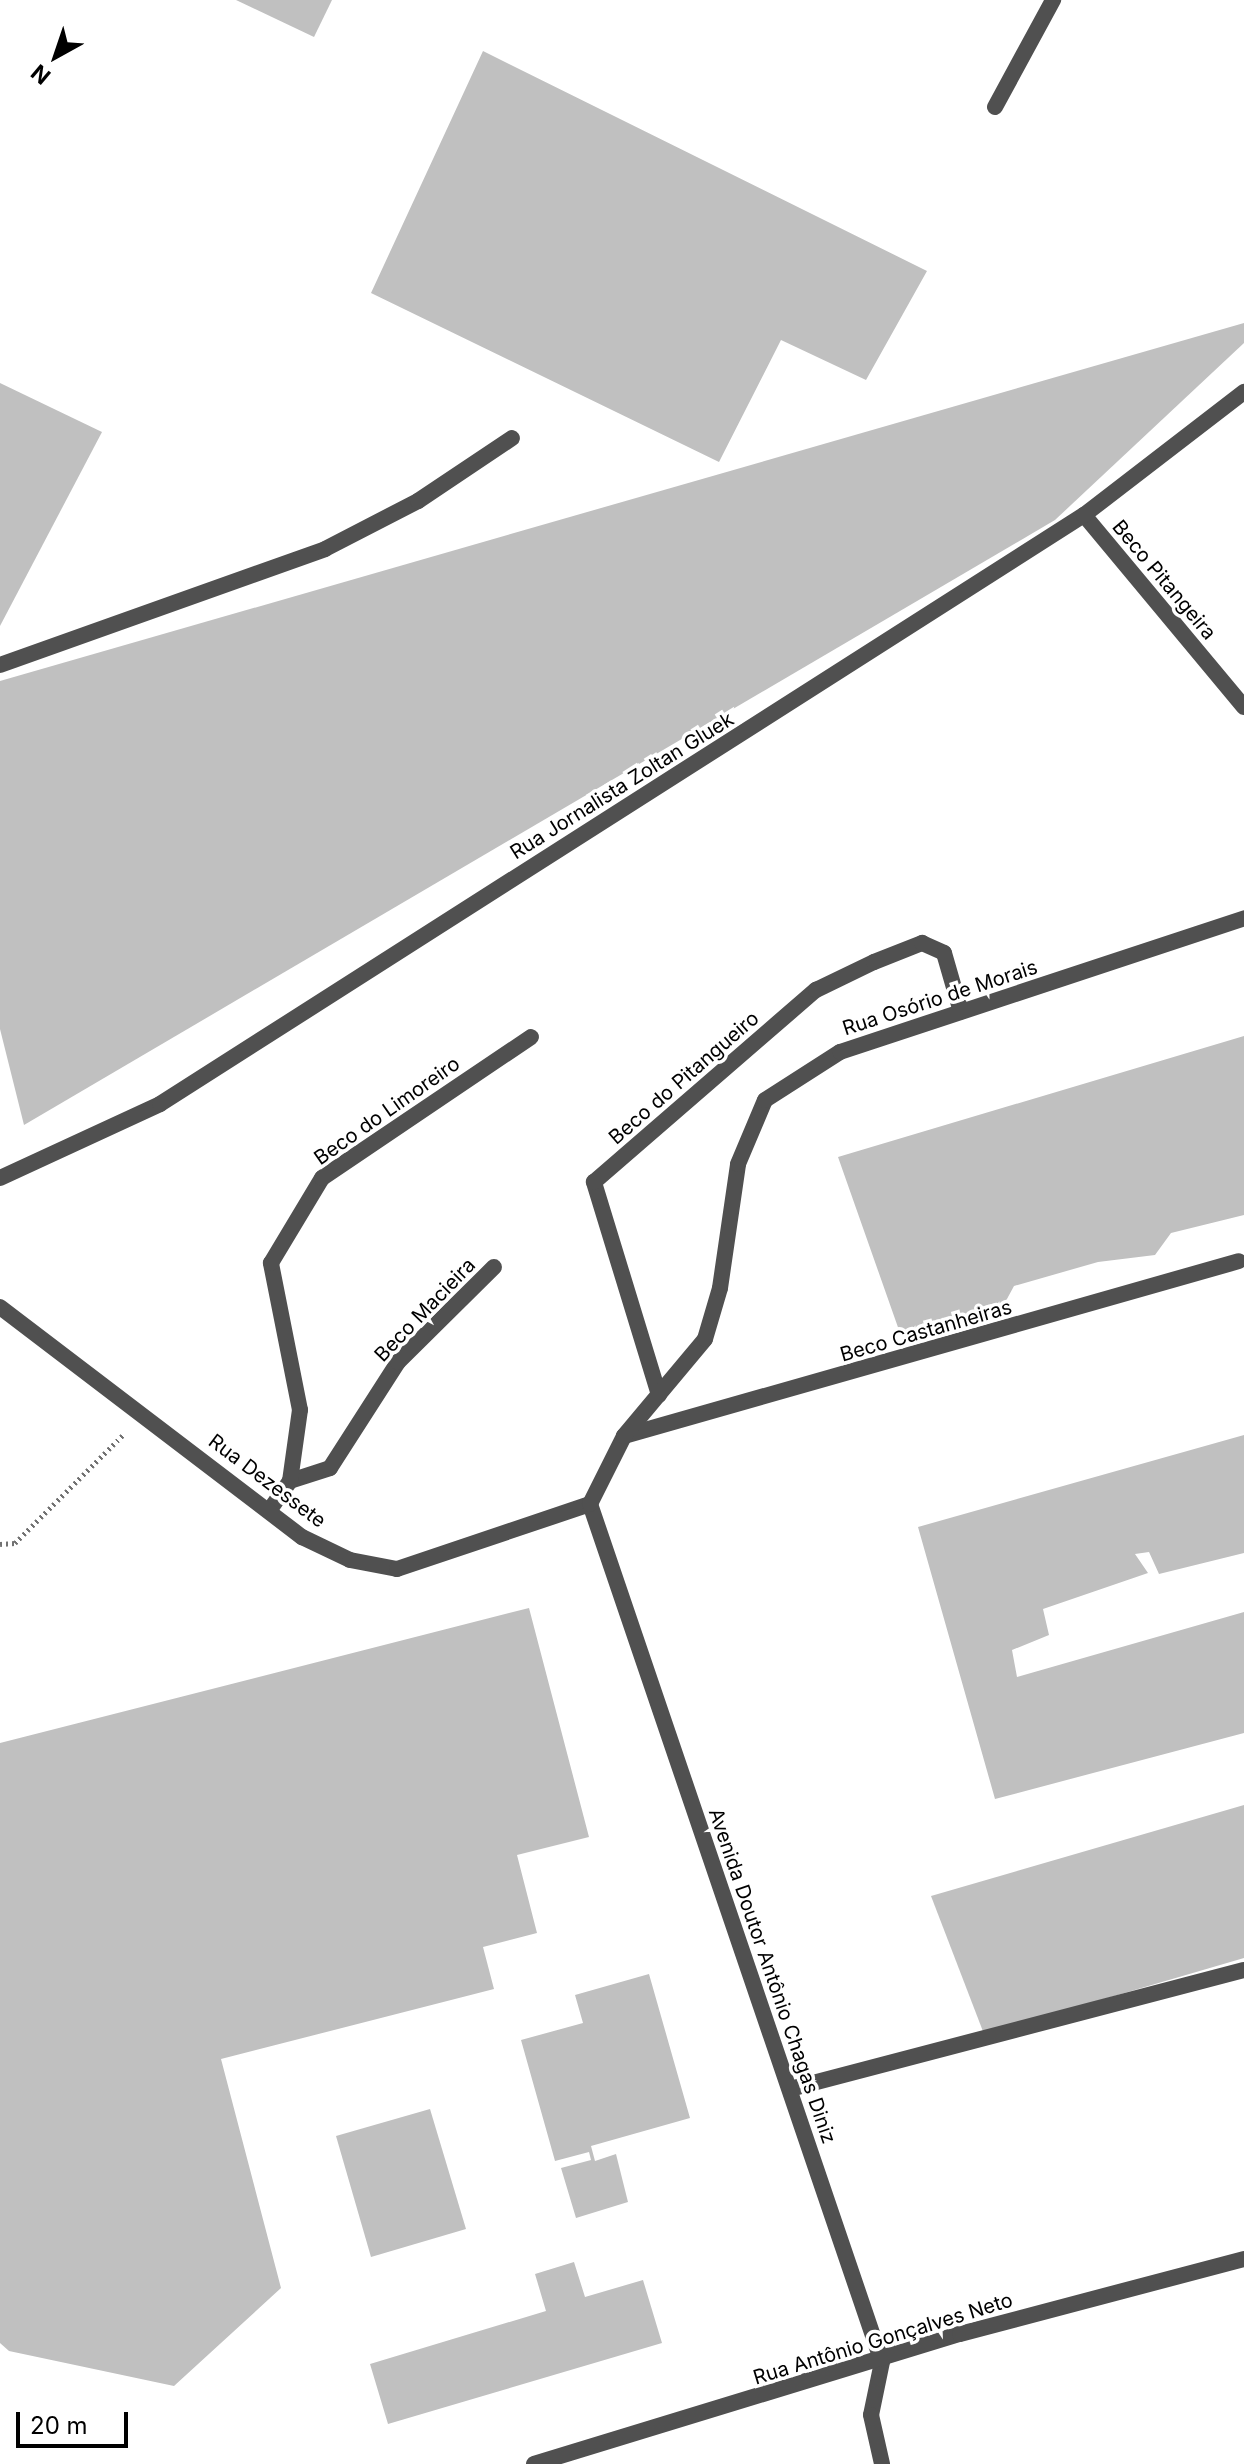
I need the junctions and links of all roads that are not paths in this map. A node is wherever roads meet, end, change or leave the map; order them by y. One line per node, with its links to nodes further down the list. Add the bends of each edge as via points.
1 (1053, 0): 2 (street)
2 (995, 107)
3 (1244, 392): 5 (street, Rua Jornalista Zoltan Gluek)
4 (512, 438): 6 (street, via 418,501 325,549)
5 (1084, 515): 7 (street, Beco Pitangeira); 11 (street, Rua Jornalista Zoltan Gluek, via 160,1104)
6 (0, 665)
7 (1244, 707)
8 (1244, 918): 9 (street, Rua Osório de Morais)
9 (961, 1012): 15 (street, Rua Osório de Morais, via 840,1052 765,1100 738,1164 720,1288 705,1339); 15 (street, Beco do Pitangueiro, via 944,953 922,943 874,962 816,990 594,1182)
10 (531, 1037): 17 (street, Beco do Limoreiro, via 322,1178 271,1263 300,1410)
11 (0, 1178)
12 (1239, 1261): 16 (street, Beco Castanheiras)
13 (494, 1267): 17 (street, Beco Macieira, via 398,1362 330,1468)
14 (0, 1307): 19 (street, Rua Dezessete)
15 (659, 1395): 16 (street, Rua Osório de Morais)
16 (624, 1436): 18 (street, Rua Osório de Morais)
17 (290, 1481): 19 (street, Beco do Limoreiro)
18 (590, 1504): 19 (street, Rua Dezessete, via 397,1569 350,1560 302,1537); 21 (street, Avenida Doutor Antônio Chagas Diniz)
19 (269, 1511)
20 (1244, 1970): 21 (street)
21 (790, 2089): 23 (street, Avenida Doutor Antônio Chagas Diniz)
22 (1244, 2259): 23 (street, Rua Antônio Gonçalves Neto, via 960,2334)
23 (882, 2362): 24 (street, Rua Antônio Gonçalves Neto); 25 (street, via 871,2415)
24 (534, 2464)
25 (882, 2464)

